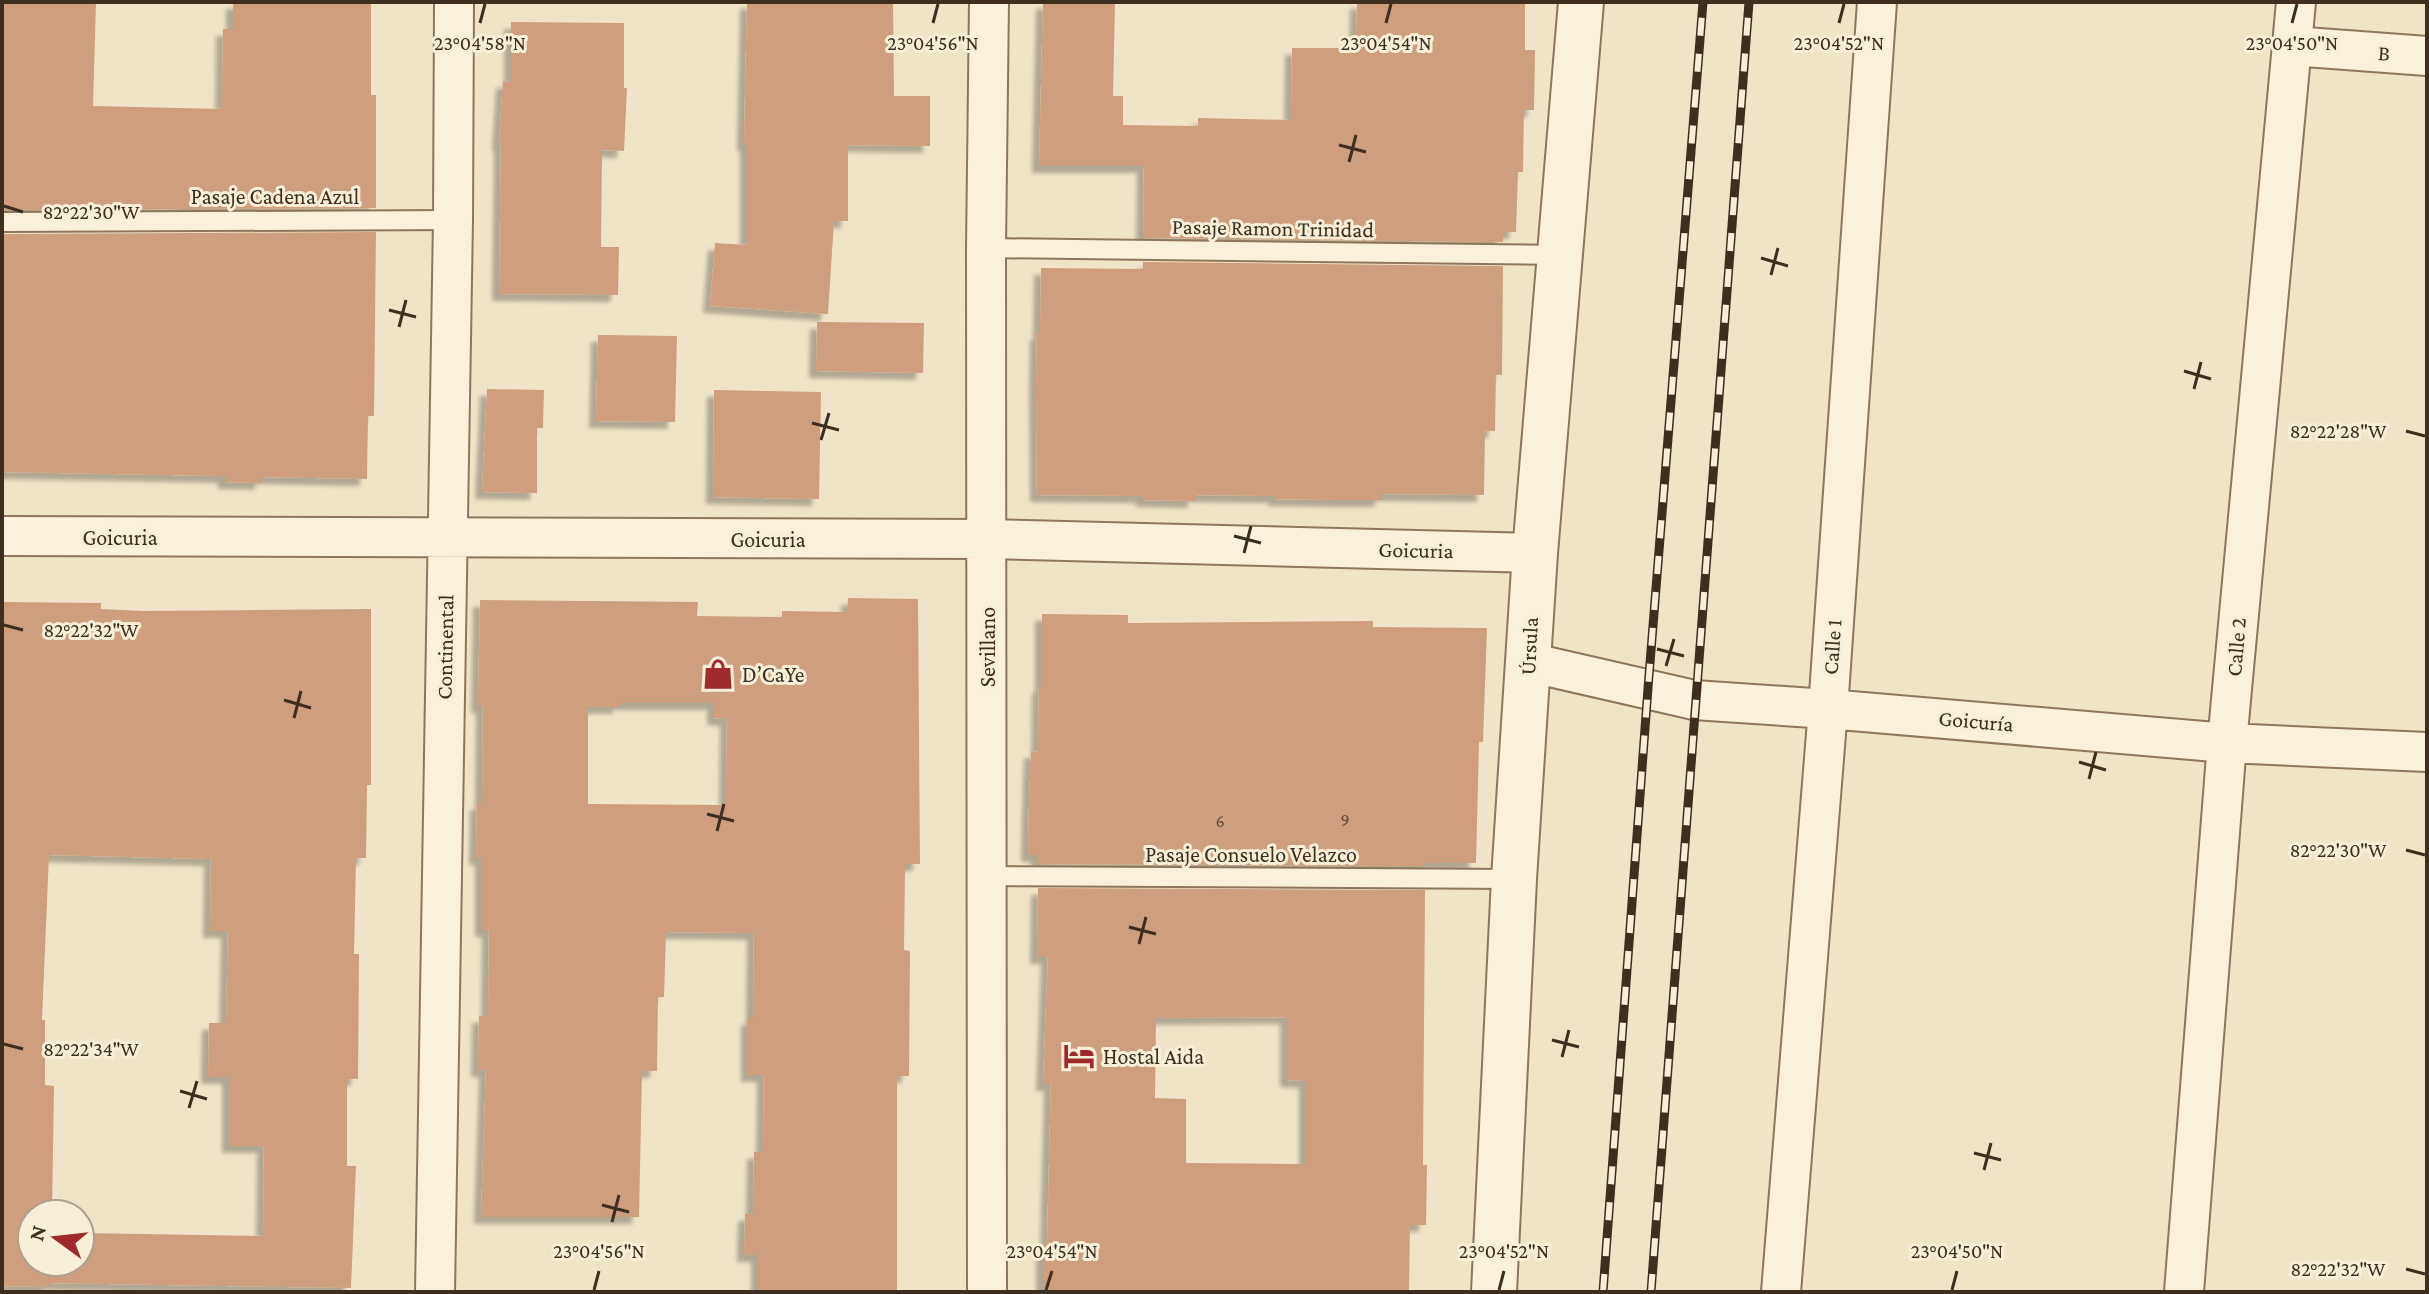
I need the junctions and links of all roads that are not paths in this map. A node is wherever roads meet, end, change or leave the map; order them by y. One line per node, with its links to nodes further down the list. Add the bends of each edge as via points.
1 (454, 2): 8 (street, Continental)
2 (989, 2): 10 (street, Sevillano)
3 (1581, 2): 11 (street, Úrsula)
4 (1877, 2): 17 (street, Calle 1)
5 (2296, 2): 6 (street, Calle 2)
6 (2292, 46): 7 (street, B); 18 (street, Calle 2)
7 (2427, 56)
8 (453, 220): 9 (lane, Pasaje Cadena Azul); 13 (street, Continental)
9 (2, 222)
10 (986, 248): 11 (lane, Pasaje Ramon Trinidad); 14 (street, Sevillano)
11 (1560, 255): 15 (street, Úrsula)
12 (2, 536): 13 (street, Goicuria)
13 (447, 539): 14 (street, Goicuria); 22 (street, Continental)
14 (987, 539): 15 (street, Goicuria); 20 (street, Sevillano)
15 (1535, 553): 16 (street, Úrsula)
16 (1528, 662): 17 (street, Goicuría, via 1694,700); 21 (street, Úrsula)
17 (1828, 709): 18 (street, Goicuría); 25 (street, Calle 1)
18 (2227, 743): 19 (street, Goicuría); 26 (street, Calle 2)
19 (2427, 752)
20 (988, 876): 21 (lane, Pasaje Consuelo Velazco); 23 (street, Sevillano)
21 (1514, 879): 24 (street, Úrsula)
22 (435, 1292)
23 (987, 1292)
24 (1494, 1292)
25 (1781, 1292)
26 (2184, 1292)

